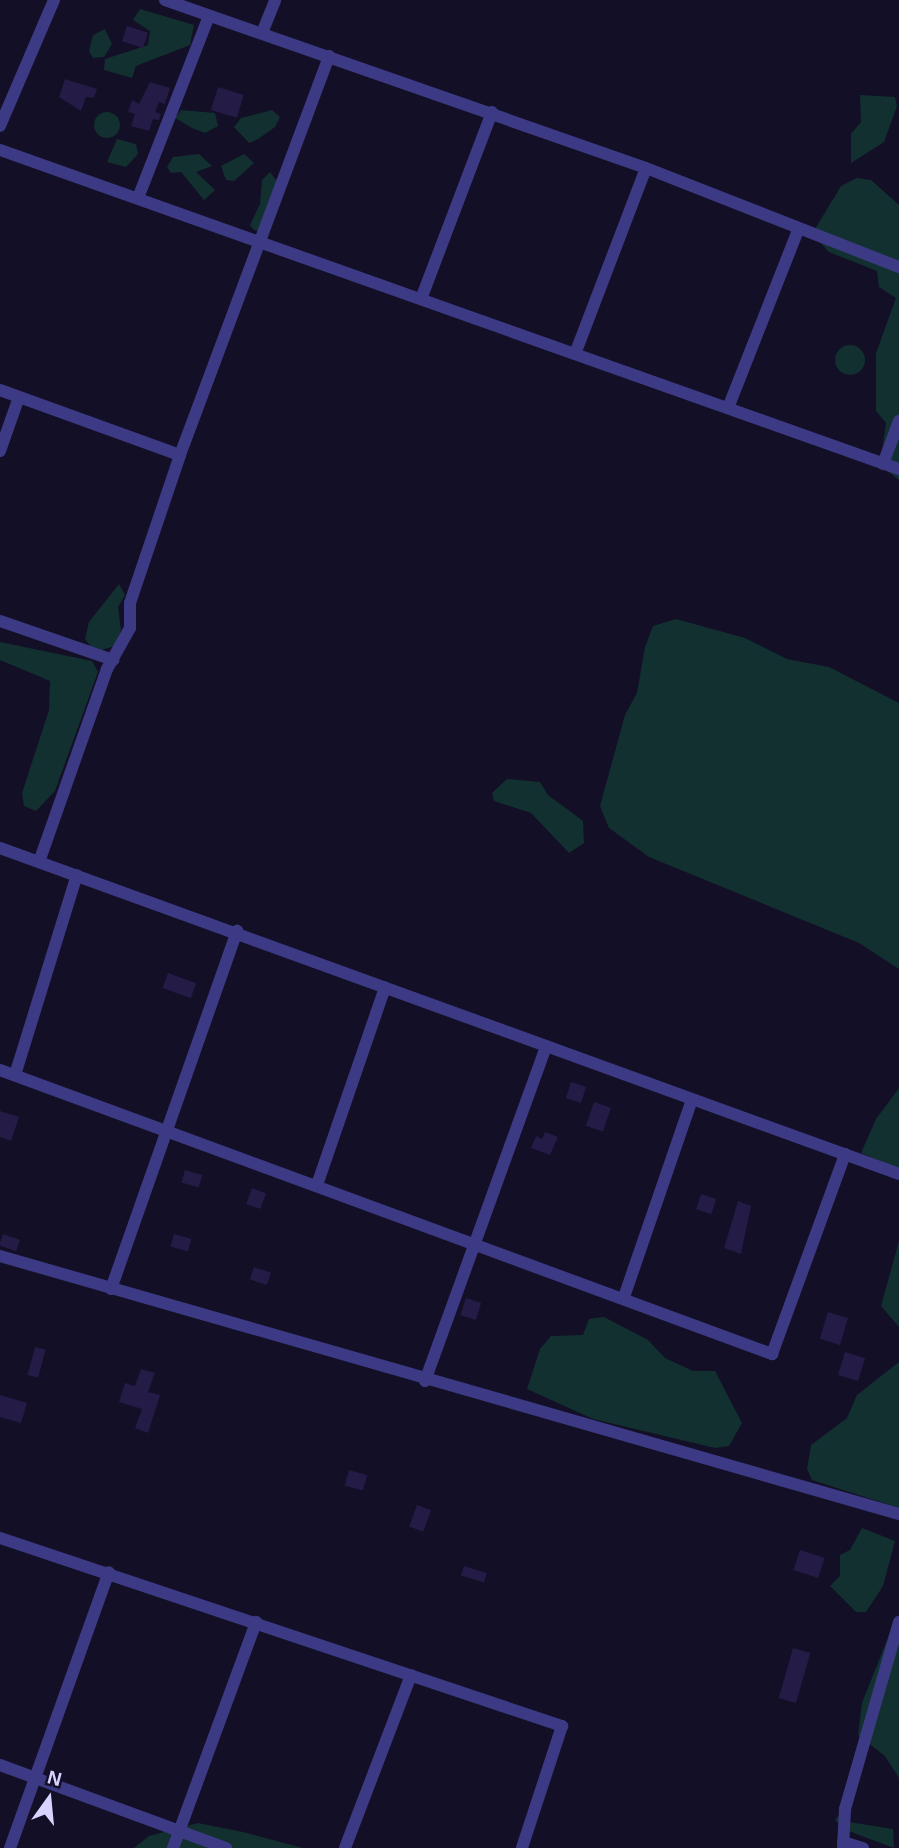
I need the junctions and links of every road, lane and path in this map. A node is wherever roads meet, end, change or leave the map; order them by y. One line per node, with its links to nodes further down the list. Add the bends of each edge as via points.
1 (54, 0): 8 (street)
2 (165, 0): 4 (street)
3 (275, 0): 5 (street)
4 (209, 16): 5 (street); 11 (street)
5 (262, 33): 6 (street)
6 (328, 56): 7 (street); 13 (street)
7 (492, 112): 10 (street); 15 (street)
8 (0, 126)
9 (0, 150): 11 (street)
10 (646, 168): 12 (street); 16 (street)
11 (138, 198): 13 (street)
12 (799, 228): 14 (street); 19 (street)
13 (263, 243): 15 (street); 22 (street)
14 (899, 267)
15 (421, 299): 16 (street)
16 (575, 354): 19 (street)
17 (0, 390): 18 (street)
18 (19, 397): 21 (street); 22 (street)
19 (728, 408): 23 (street)
20 (899, 421): 23 (street)
21 (0, 451)
22 (180, 455): 26 (street, via 131,603 130,628)
23 (884, 464): 24 (street)
24 (899, 469)
25 (0, 621): 26 (street)
26 (113, 660): 28 (street)
27 (0, 848): 28 (street)
28 (38, 862): 29 (street)
29 (77, 875): 30 (street); 34 (street)
30 (237, 931): 31 (street); 36 (street)
31 (385, 987): 32 (street); 39 (street)
32 (547, 1045): 35 (street); 40 (street)
33 (0, 1070): 34 (street)
34 (15, 1075): 36 (street)
35 (692, 1099): 37 (street); 43 (street)
36 (167, 1130): 39 (street); 42 (street)
37 (845, 1154): 38 (street); 43 (street, via 775,1354)
38 (899, 1174)
39 (317, 1185): 40 (street)
40 (473, 1242): 43 (street); 44 (street)
41 (0, 1256): 42 (street)
42 (111, 1289): 44 (street)
43 (624, 1297)
44 (425, 1381): 45 (street)
45 (899, 1514)
46 (0, 1538): 47 (street)
47 (109, 1572): 48 (street); 52 (street)
48 (256, 1622): 50 (street); 53 (street)
49 (899, 1622): 54 (street, via 845,1810)
50 (411, 1675): 58 (street); 59 (street, via 564,1728)
51 (0, 1765): 52 (street)
52 (35, 1777): 53 (street); 55 (street)
53 (180, 1831): 56 (street); 57 (street)
54 (843, 1845): 60 (street)
55 (10, 1848)
56 (173, 1848)
57 (226, 1848)
58 (345, 1848)
59 (522, 1848)
60 (863, 1848)

